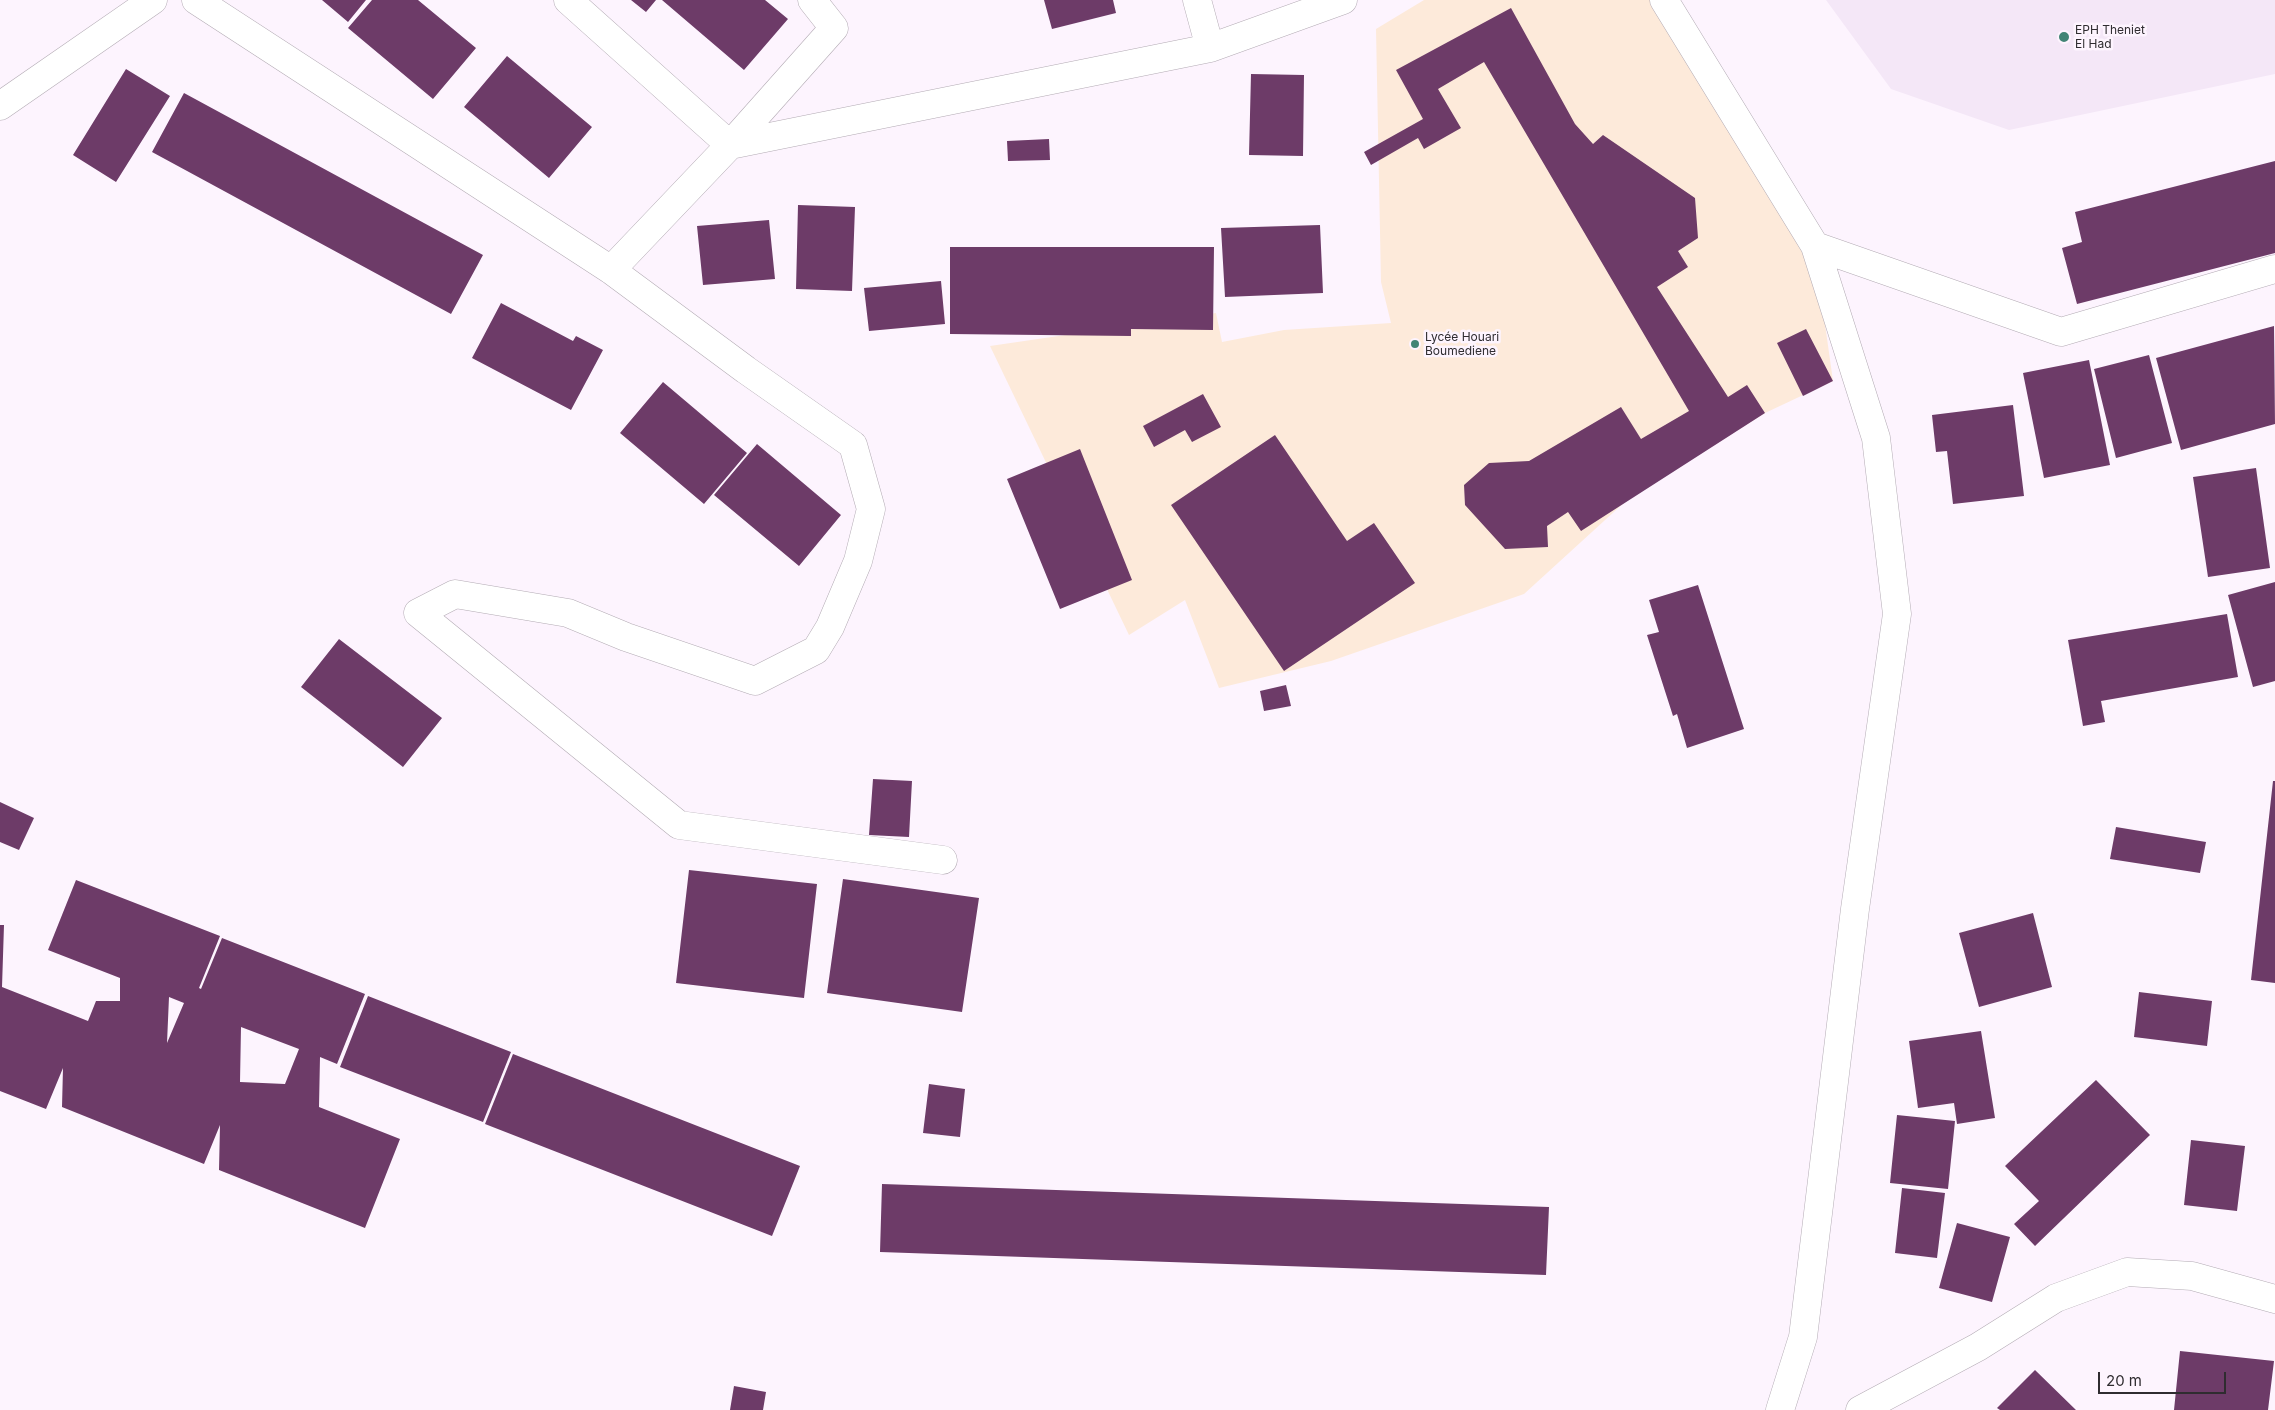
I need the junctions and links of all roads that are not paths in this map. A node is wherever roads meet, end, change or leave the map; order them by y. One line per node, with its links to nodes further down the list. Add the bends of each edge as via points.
1 (153, 0): 9 (street)
2 (196, 0): 13 (street)
3 (568, 0): 10 (street)
4 (812, 0): 10 (street, via 834,28)
5 (1197, 0): 8 (street)
6 (1343, 0): 8 (street)
7 (1664, 0): 11 (street)
8 (1210, 48): 10 (street)
9 (0, 106)
10 (730, 145): 13 (street)
11 (1814, 246): 12 (street, via 2061,332); 16 (street, via 1876,438 1897,614 1855,909 1803,1337)
12 (2275, 269)
13 (611, 270): 14 (street, via 853,445 871,509 858,561 830,627 816,650 755,681 626,637 568,613 455,594 418,613 679,825)
14 (943, 860)
15 (2275, 1299): 17 (street, via 2192,1276 2127,1272 2056,1298 1978,1347)
16 (1780, 1410)
17 (1860, 1410)

